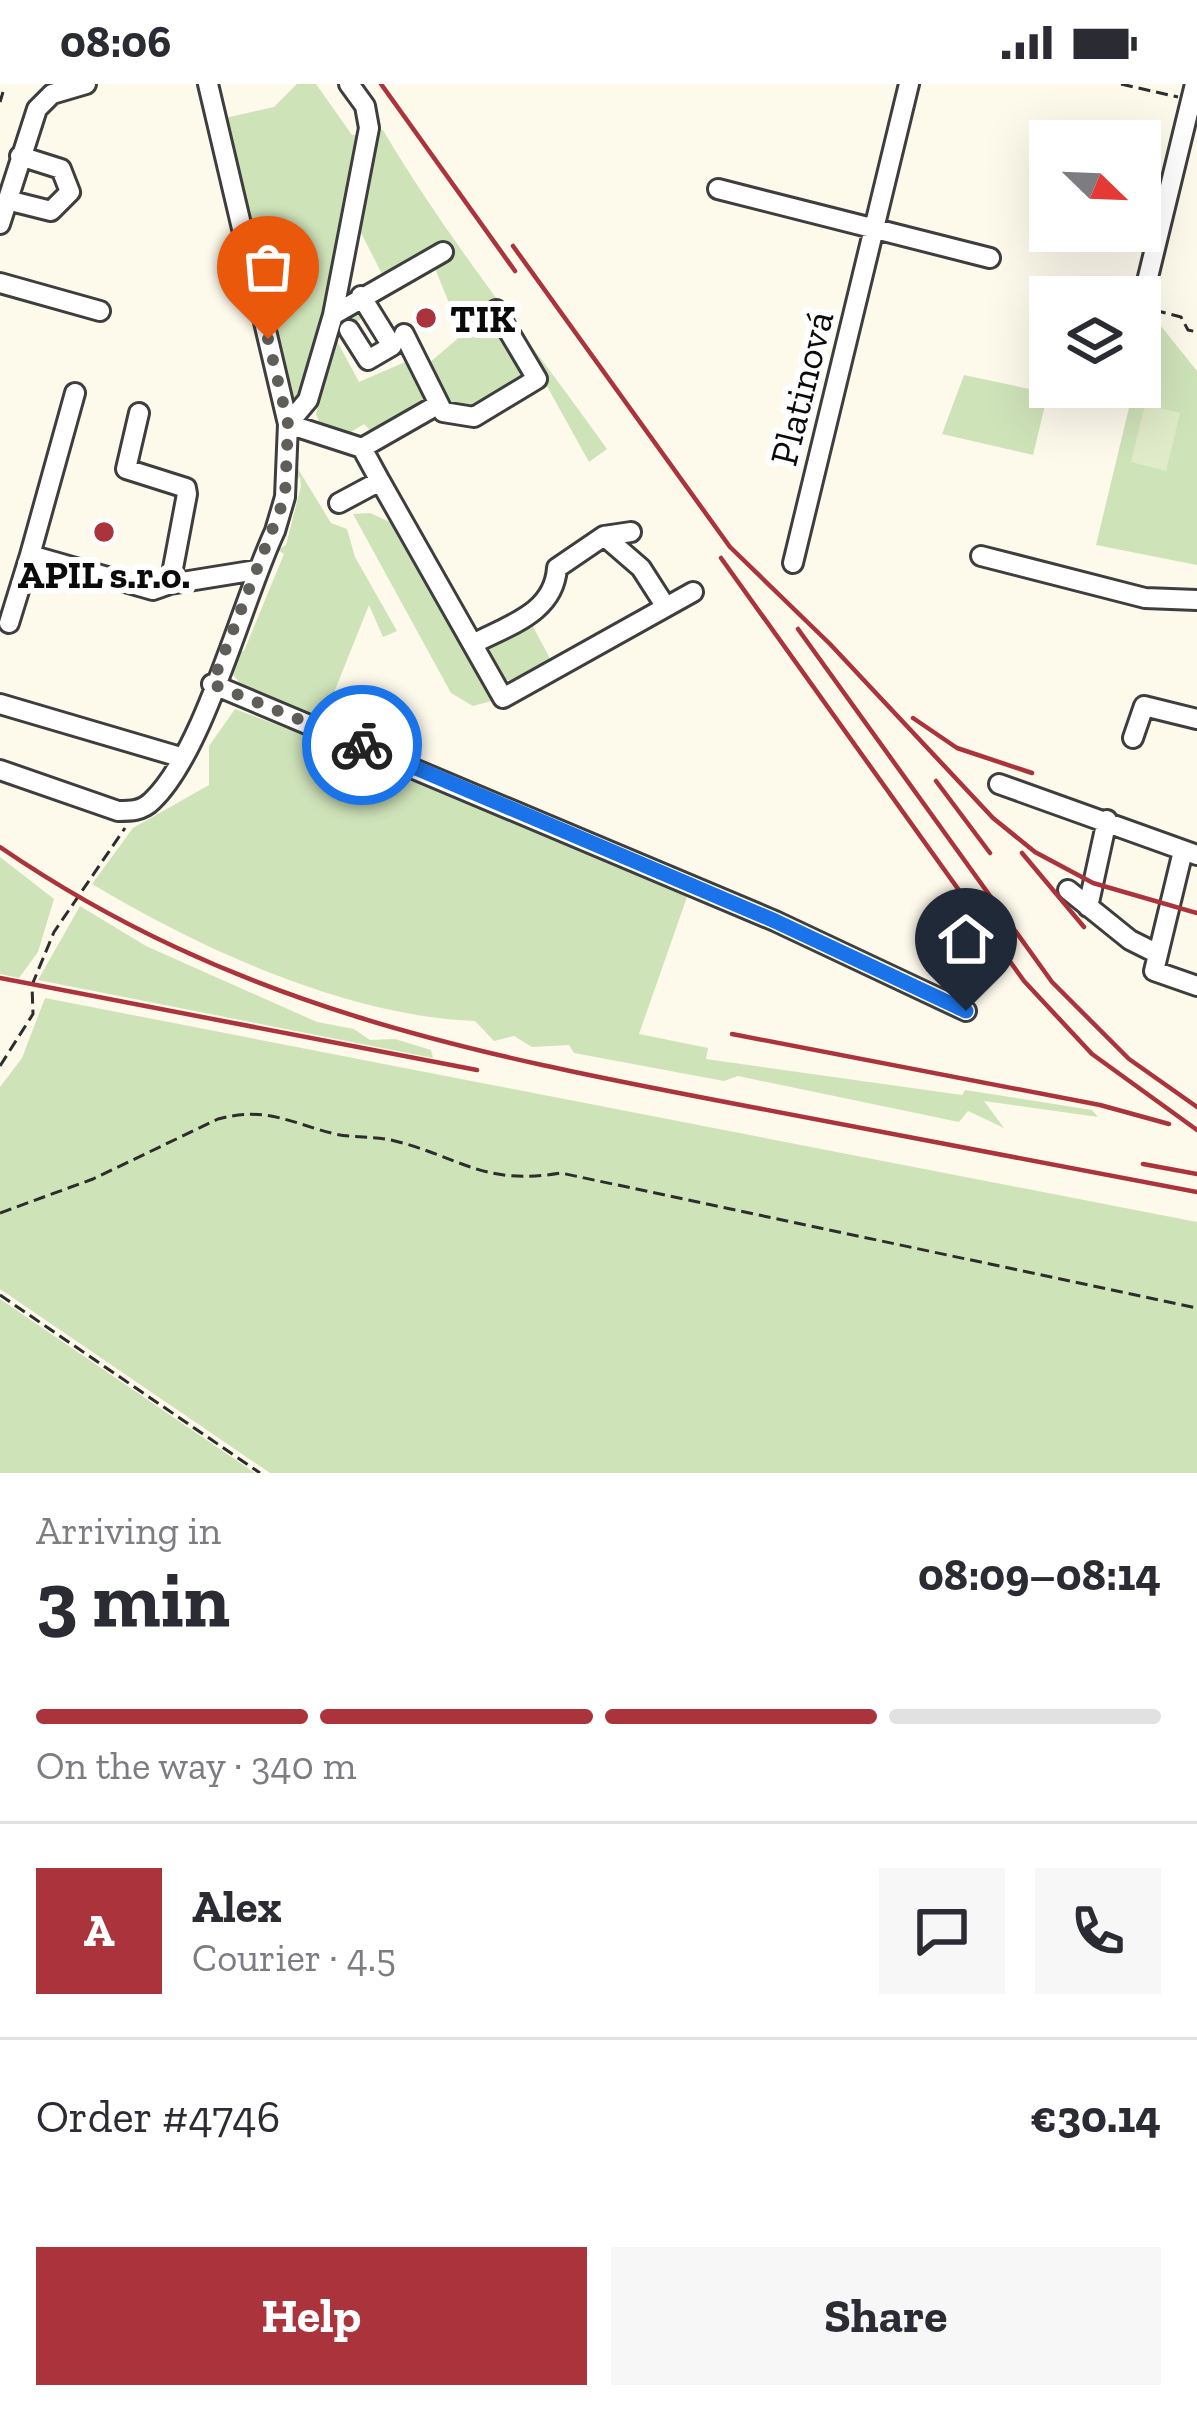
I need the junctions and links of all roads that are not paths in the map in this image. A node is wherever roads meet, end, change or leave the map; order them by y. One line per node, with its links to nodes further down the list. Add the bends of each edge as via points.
1 (86, 84): 6 (street, via 44,100)
2 (208, 84): 24 (street)
3 (349, 84): 18 (street, via 370,128)
4 (909, 84): 10 (street, Platinová)
5 (1193, 92): 13 (street)
6 (20, 156): 8 (street); 8 (street, via 61,169 70,192 52,211)
7 (718, 189): 10 (street)
8 (7, 200): 9 (street)
9 (0, 224)
10 (873, 229): 12 (street); 32 (street, Platinová)
11 (443, 252): 15 (street)
12 (990, 258)
13 (1148, 276)
14 (0, 283): 17 (street)
15 (362, 296): 18 (street); 19 (street, via 392,346 368,360)
16 (496, 310): 22 (street, via 536,379 474,417 443,412)
17 (100, 311)
18 (333, 315): 24 (street, via 308,400)
19 (349, 330)
20 (404, 334): 22 (street)
21 (74, 393): 30 (street)
22 (439, 404): 25 (street)
23 (139, 413): 34 (street, via 126,470 186,488)
24 (288, 424): 25 (street); 33 (street, via 285,497)
25 (362, 448): 26 (street)
26 (380, 481): 27 (street); 39 (street)
27 (339, 503)
28 (631, 532): 29 (street)
29 (604, 536): 37 (street, via 641,568); 39 (street, via 557,568 545,605)
30 (29, 555): 34 (street, via 153,590); 38 (street)
31 (981, 556): 36 (street, via 1157,601)
32 (793, 563)
33 (256, 570): 34 (street); 40 (street)
34 (170, 584)
35 (693, 592): 37 (street)
36 (1197, 600)
37 (666, 607): 39 (street, via 503,698)
38 (9, 623)
39 (473, 644)
40 (212, 684): 44 (street); 53 (street, via 775,921)
41 (0, 704): 44 (street)
42 (1197, 719): 43 (street, via 1144,706)
43 (1133, 738)
44 (180, 758): 45 (street, via 154,800 135,811)
45 (0, 770)
46 (999, 784): 47 (street)
47 (1106, 820): 48 (street); 50 (street)
48 (1190, 853): 51 (street)
49 (1067, 890): 50 (street)
50 (1088, 907): 51 (street)
51 (1158, 954): 52 (street, via 1154,971)
52 (1197, 986)
53 (966, 1011)

